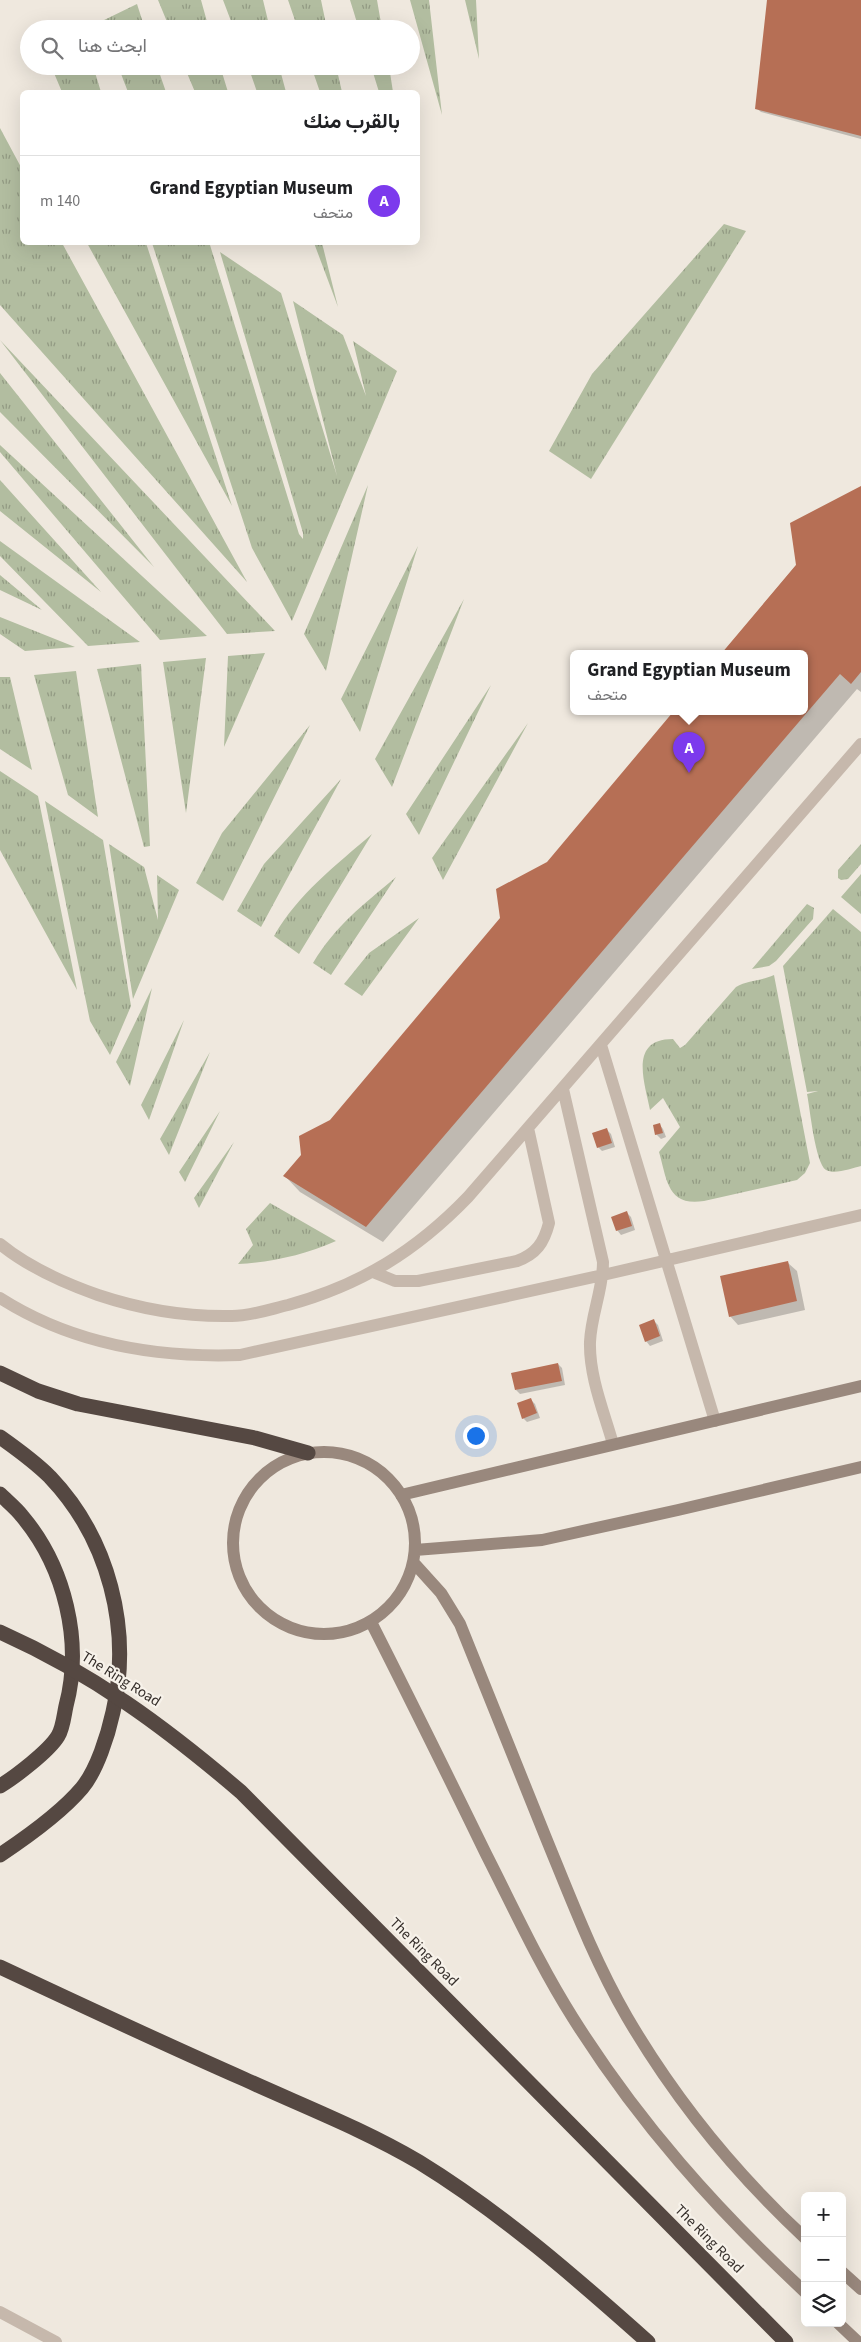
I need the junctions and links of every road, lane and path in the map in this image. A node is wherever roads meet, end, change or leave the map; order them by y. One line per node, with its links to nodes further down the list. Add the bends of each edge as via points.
1 (861, 744): 2 (street)
2 (601, 1046): 3 (street); 7 (street)
3 (563, 1089): 4 (street); 9 (street, via 601,1249)
4 (528, 1128): 8 (street, via 447,1219 424,1240); 8 (street, via 549,1223 539,1247 516,1261 418,1281 395,1281)
5 (861, 1215): 7 (street)
6 (0, 1244): 8 (street, via 41,1270 85,1290 155,1310 196,1314 233,1316 270,1310 340,1288)
7 (665, 1261): 9 (street); 13 (street)
8 (373, 1272)
9 (603, 1275): 10 (street, via 232,1355 159,1353 119,1346 41,1320); 15 (street, via 591,1331 590,1352)
10 (0, 1298)
11 (0, 1373): 16 (highway, via 38,1391 78,1404 255,1438)
12 (861, 1386): 13 (street)
13 (715, 1421): 15 (street)
14 (0, 1437): 24 (highway, via 50,1477 89,1531 113,1594 119,1627 120,1661 117,1694 104,1742 82,1788 53,1815)
15 (612, 1444): 19 (street)
16 (308, 1453): 19 (street, via 326,1451 361,1460 390,1480); 21 (street, via 291,1457 275,1466 261,1476 245,1498 234,1522 232,1540 238,1575 246,1591 270,1617 302,1632 320,1635 346,1632)
17 (861, 1466): 20 (street, via 542,1540)
18 (0, 1494): 23 (highway, via 22,1516 48,1555 65,1598 72,1644 71,1681 58,1736 35,1760)
19 (401, 1495): 20 (street, via 412,1522)
20 (414, 1556): 21 (street, via 405,1586 391,1606); 26 (street, via 460,1624 589,1944 627,2017 671,2086 722,2152)
21 (372, 1622): 28 (street, via 537,1956 573,2018 612,2077 666,2148 750,2241)
22 (0, 1632): 34 (highway, The Ring Road, bridge, via 85,1675 140,1710 241,1792)
23 (0, 1786)
24 (0, 1855)
25 (0, 1968): 33 (highway, via 333,2117 418,2162 498,2215 574,2276)
26 (804, 2237)
27 (846, 2276): 29 (street)
28 (801, 2288)
29 (861, 2289)
30 (0, 2312): 32 (street)
31 (842, 2327): 35 (street)
32 (56, 2342)
33 (648, 2342)
34 (786, 2342)
35 (858, 2342)

